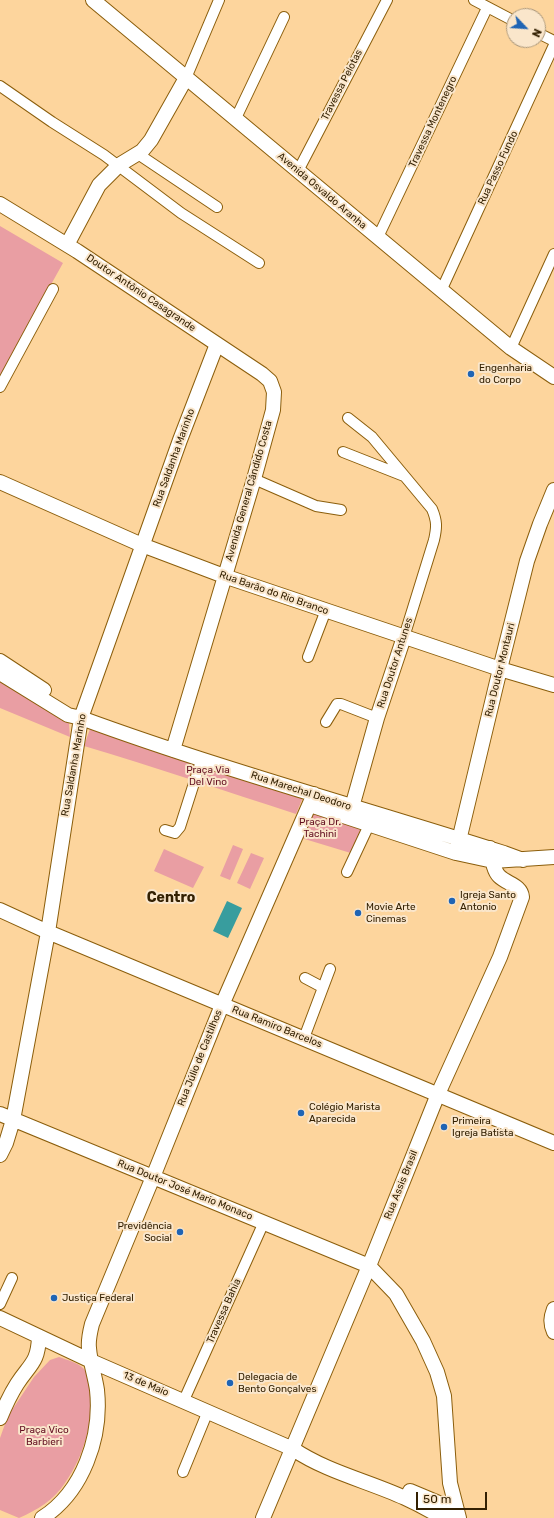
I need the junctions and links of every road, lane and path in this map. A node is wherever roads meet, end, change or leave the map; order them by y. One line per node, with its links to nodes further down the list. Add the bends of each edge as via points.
1 (94, 0): 9 (main road, Avenida Osvaldo Aranha)
2 (219, 0): 9 (street)
3 (386, 0): 14 (street, Travessa Pelotas)
4 (474, 0): 5 (street)
5 (487, 8): 6 (street); 17 (street, Travessa Montenegro)
6 (506, 17)
7 (284, 18): 11 (street)
8 (554, 45): 22 (street, Rua Passo Fundo)
9 (186, 78): 11 (main road, Avenida Osvaldo Aranha); 12 (main road, via 151,140)
10 (0, 86): 13 (street)
11 (236, 118): 14 (main road, Avenida Osvaldo Aranha)
12 (138, 154): 13 (main road); 16 (street)
13 (118, 166): 18 (main road, via 99,185); 20 (street, via 181,213)
14 (298, 171): 17 (main road, Avenida Osvaldo Aranha)
15 (0, 204): 18 (main road, Doutor Antônio Casagrande)
16 (216, 207)
17 (378, 237): 22 (main road, Avenida Osvaldo Aranha)
18 (66, 245): 23 (main road, Doutor Antônio Casagrande)
19 (554, 254): 24 (street)
20 (259, 263)
21 (53, 289): 26 (street)
22 (442, 291): 24 (main road, Avenida Osvaldo Aranha)
23 (218, 344): 27 (main road, Doutor Antônio Casagrande, via 262,374 270,382); 35 (main road, Rua Saldanha Marinho)
24 (511, 348): 25 (main road, Avenida Osvaldo Aranha)
25 (554, 377)
26 (0, 387)
27 (274, 392): 31 (main road, Avenida General Cândido Costa, via 273,410)
28 (348, 418): 30 (street, via 372,437)
29 (343, 452): 30 (street)
30 (404, 476): 38 (street, Rua Doutor Antunes, via 432,508 437,520 434,540)
31 (254, 479): 34 (street, via 316,506); 36 (main road, Avenida General Cândido Costa)
32 (0, 482): 35 (main road, Rua Barão do Rio Branco)
33 (554, 490): 41 (main road, Rua Doutor Montauri, via 529,554)
34 (341, 510)
35 (142, 545): 36 (main road, Rua Barão do Rio Branco); 44 (main road, Rua Saldanha Marinho)
36 (224, 576): 37 (main road, Rua Barão do Rio Branco); 47 (main road, Avenida General Cândido Costa)
37 (326, 610): 38 (main road, Rua Barão do Rio Branco); 39 (street)
38 (404, 637): 41 (main road, Rua Barão do Rio Branco); 45 (main road, Rua Doutor Antunes)
39 (308, 656)
40 (0, 661): 44 (main road, via 68,705)
41 (500, 669): 43 (main road, Rua Barão do Rio Branco); 53 (main road, Rua Doutor Montauri)
42 (0, 673): 44 (main road)
43 (554, 685)
44 (75, 716): 47 (main road, Rua Marechal Deodoro); 59 (main road, Rua Saldanha Marinho)
45 (378, 718): 46 (street, via 337,704); 50 (main road, Rua Doutor Antunes)
46 (326, 722)
47 (173, 750): 48 (main road, Rua Marechal Deodoro)
48 (202, 758): 49 (main road, Rua Marechal Deodoro); 52 (street, via 180,827 174,833)
49 (312, 800): 50 (main road, Rua Marechal Deodoro); 51 (main road, Rua Marechal Deodoro); 63 (main road, Rua Júlio de Castilhos)
50 (352, 807): 53 (main road, Rua Marechal Deodoro)
51 (369, 825): 54 (main road, Rua Marechal Deodoro); 57 (street)
52 (166, 830)
53 (459, 840): 54 (main road, Rua Doutor Montauri); 55 (main road, Rua Marechal Deodoro)
54 (456, 853): 55 (main road, Rua Marechal Deodoro)
55 (492, 855): 56 (main road, Rua Marechal Deodoro, via 523,860); 65 (main road, Rua Assis Brasil, via 500,877 518,888 522,897 500,957)
56 (553, 858)
57 (347, 872)
58 (0, 910): 59 (main road, Rua Ramiro Barcelos)
59 (48, 932): 63 (main road, Rua Ramiro Barcelos); 66 (main road, Rua Saldanha Marinho)
60 (330, 969): 62 (street)
61 (305, 978): 62 (street)
62 (322, 987): 64 (street)
63 (222, 1005): 64 (main road, Rua Ramiro Barcelos); 69 (main road, Rua Júlio de Castilhos)
64 (304, 1038): 65 (main road, Rua Ramiro Barcelos)
65 (438, 1094): 67 (main road, Rua Ramiro Barcelos); 71 (main road, Rua Assis Brasil)
66 (6, 1117): 68 (main road, Rua Saldanha Marinho, via 6,1143); 69 (main road, Rua Doutor José Mario Monaco)
67 (554, 1143)
68 (0, 1155)
69 (153, 1176): 70 (main road, Rua Doutor José Mario Monaco); 76 (main road, Rua Júlio de Castilhos)
70 (264, 1222): 71 (main road, Rua Doutor José Mario Monaco); 81 (street, Travessa Bahia)
71 (369, 1266): 84 (main road, Rua Assis Brasil); 86 (main road, via 396,1294 423,1341 437,1372 444,1396)
72 (12, 1278): 73 (street)
73 (0, 1304)
74 (554, 1308): 77 (main road, via 551,1326)
75 (0, 1318): 78 (main road, 13 de Maio)
76 (92, 1324): 79 (main road, Rua Júlio de Castilhos, via 78,1343); 80 (main road, Rua Júlio de Castilhos, via 89,1342)
77 (554, 1332)
78 (39, 1337): 79 (main road, 13 de Maio); 83 (main road, via 39,1348 34,1362 14,1388)
79 (65, 1347): 80 (main road, 13 de Maio)
80 (91, 1360): 81 (main road, 13 de Maio); 87 (main road, Rua Júlio de Castilhos, via 98,1402 93,1444 71,1492 53,1512)
81 (184, 1400): 82 (main road, 13 de Maio)
82 (208, 1411): 84 (main road, 13 de Maio); 85 (street)
83 (0, 1418)
84 (293, 1449): 86 (main road, 13 de Maio, via 333,1470); 86 (main road, 13 de Maio, via 382,1479 441,1504); 88 (main road, Rua Assis Brasil)
85 (183, 1472)
86 (452, 1515)
87 (42, 1518)
88 (263, 1518)

